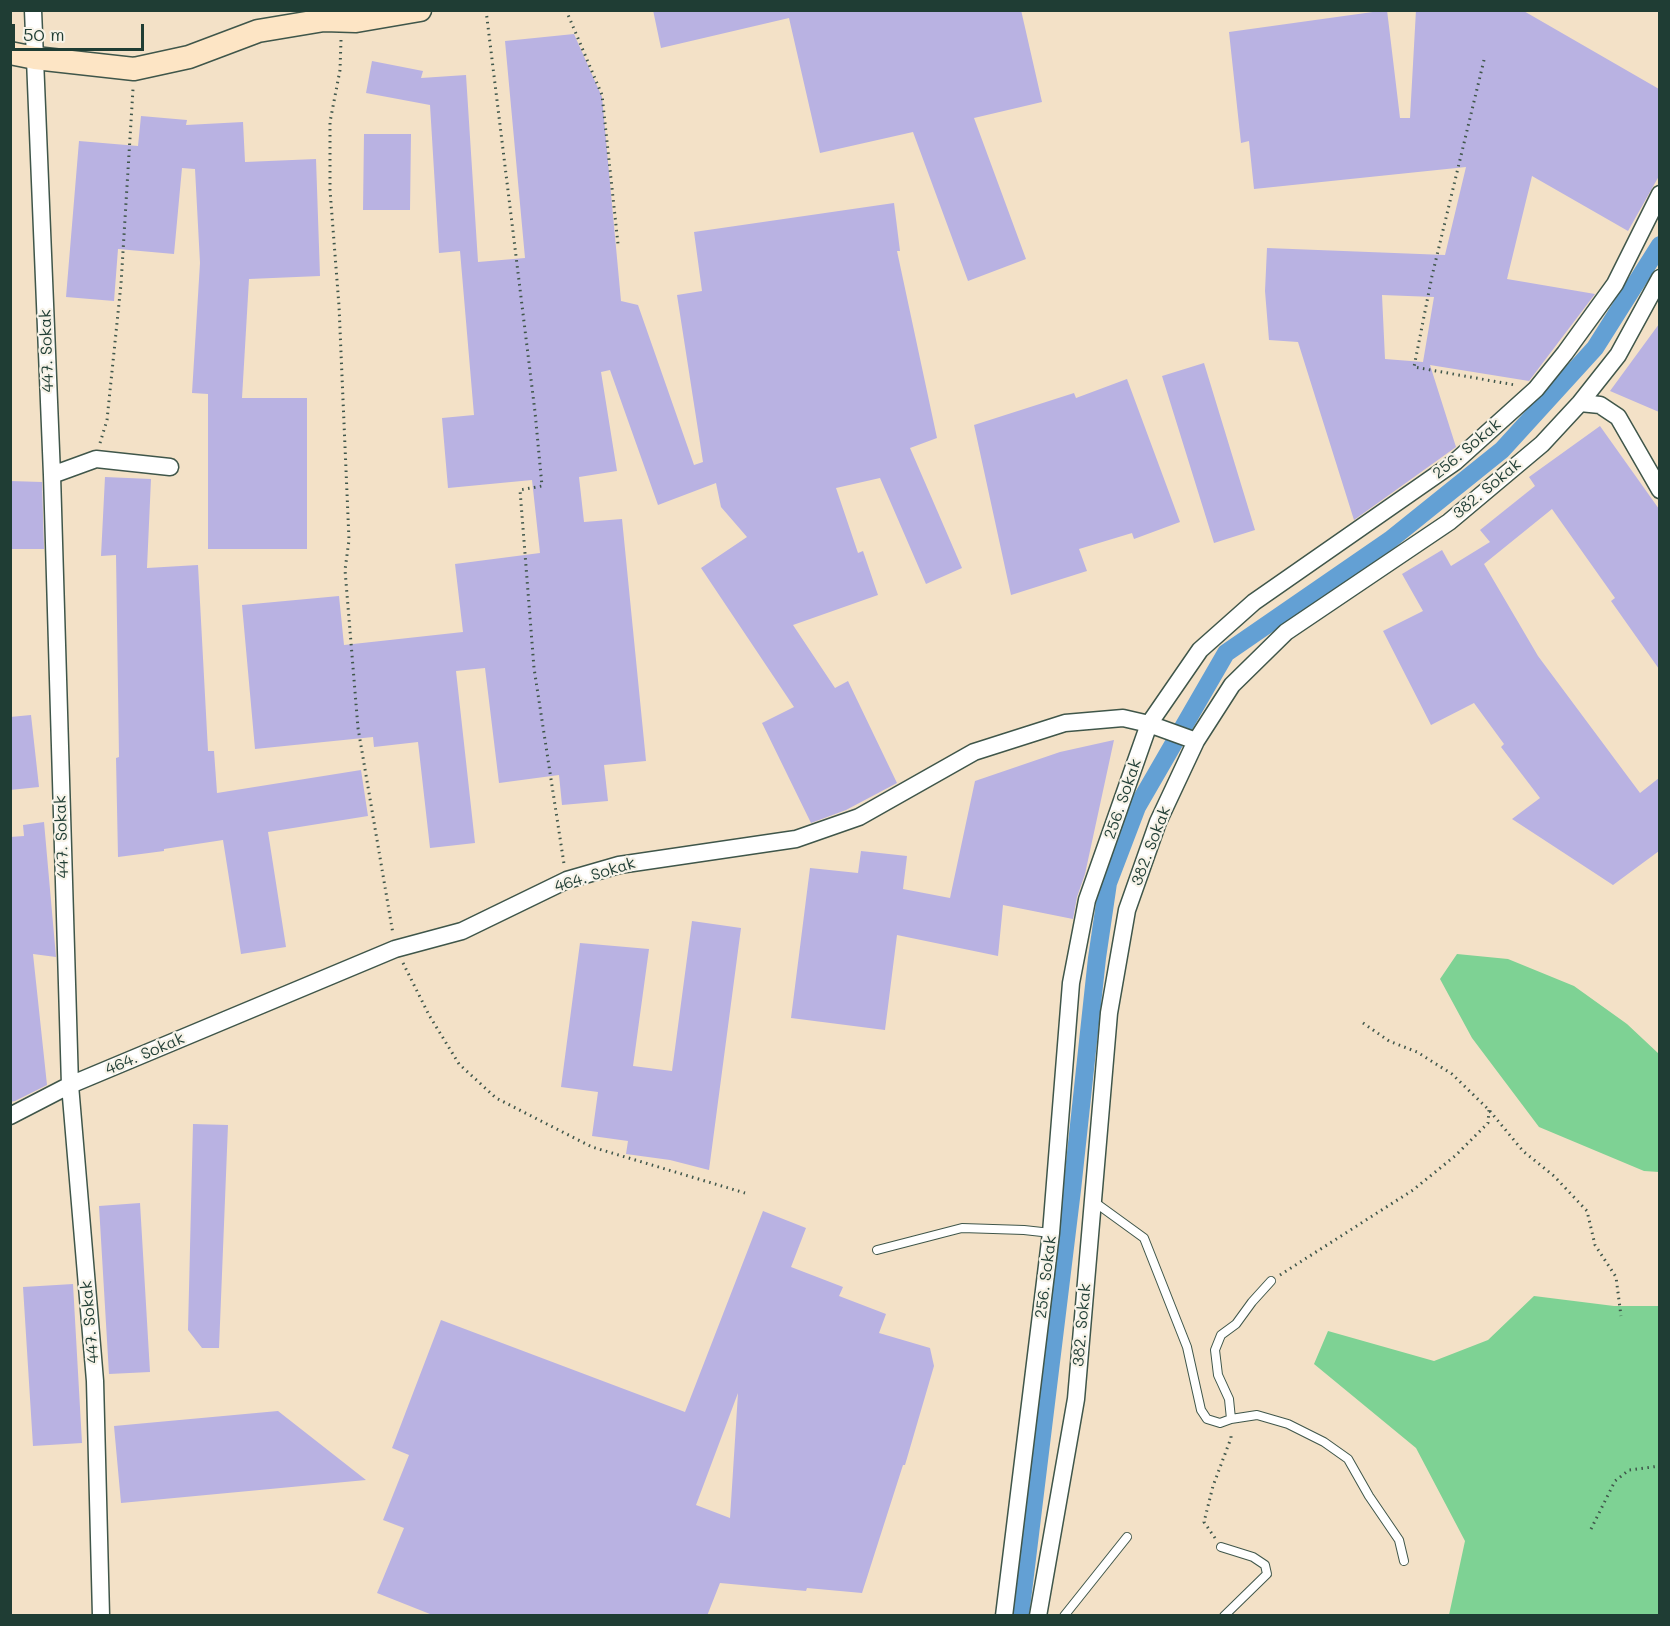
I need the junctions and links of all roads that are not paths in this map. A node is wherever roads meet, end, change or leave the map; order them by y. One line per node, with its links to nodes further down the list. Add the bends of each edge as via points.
1 (33, 10): 5 (street, 447. Sokak)
2 (420, 10): 3 (street, via 356,21)
3 (328, 17): 5 (street, via 258,31 189,57 134,69)
4 (10, 53): 5 (street)
5 (35, 58): 10 (street, 447. Sokak)
6 (1659, 194): 12 (street, 256. Sokak, via 1615,284 1536,389 1455,462 1246,609 1200,650)
7 (1659, 278): 8 (street, 382. Sokak, via 1618,355)
8 (1580, 403): 11 (street, via 1600,405 1618,417); 13 (street, 382. Sokak, via 1542,444 1449,522 1287,632 1232,685)
9 (170, 467): 10 (street, via 96,459)
10 (52, 475): 14 (street, 447. Sokak)
11 (1659, 490)
12 (1156, 727): 13 (street, 464. Sokak); 14 (street, 464. Sokak, via 1123,718 1065,723 974,752 859,817 796,838 619,865 567,880 462,931 396,949); 17 (street, 256. Sokak, via 1087,900 1071,983)
13 (1195, 740): 16 (street, 382. Sokak, via 1158,822 1127,910 1109,1013)
14 (70, 1085): 15 (street, 464. Sokak); 24 (street, 447. Sokak, via 95,1381)
15 (10, 1116)
16 (1093, 1201): 20 (lane, via 1144,1238 1187,1347 1201,1410 1207,1419 1220,1423); 26 (street, 382. Sokak, via 1076,1399)
17 (1051, 1233): 18 (lane, via 962,1228); 25 (street, 256. Sokak)
18 (877, 1250)
19 (1271, 1281): 20 (lane, via 1236,1324 1221,1335 1215,1350)
20 (1231, 1419): 23 (lane, via 1257,1415 1288,1424 1348,1459 1399,1540)
21 (1127, 1537): 27 (lane)
22 (1221, 1547): 28 (lane, via 1253,1557 1265,1565 1267,1574)
23 (1404, 1561)
24 (101, 1616)
25 (1004, 1616)
26 (1038, 1616)
27 (1064, 1616)
28 (1224, 1616)

